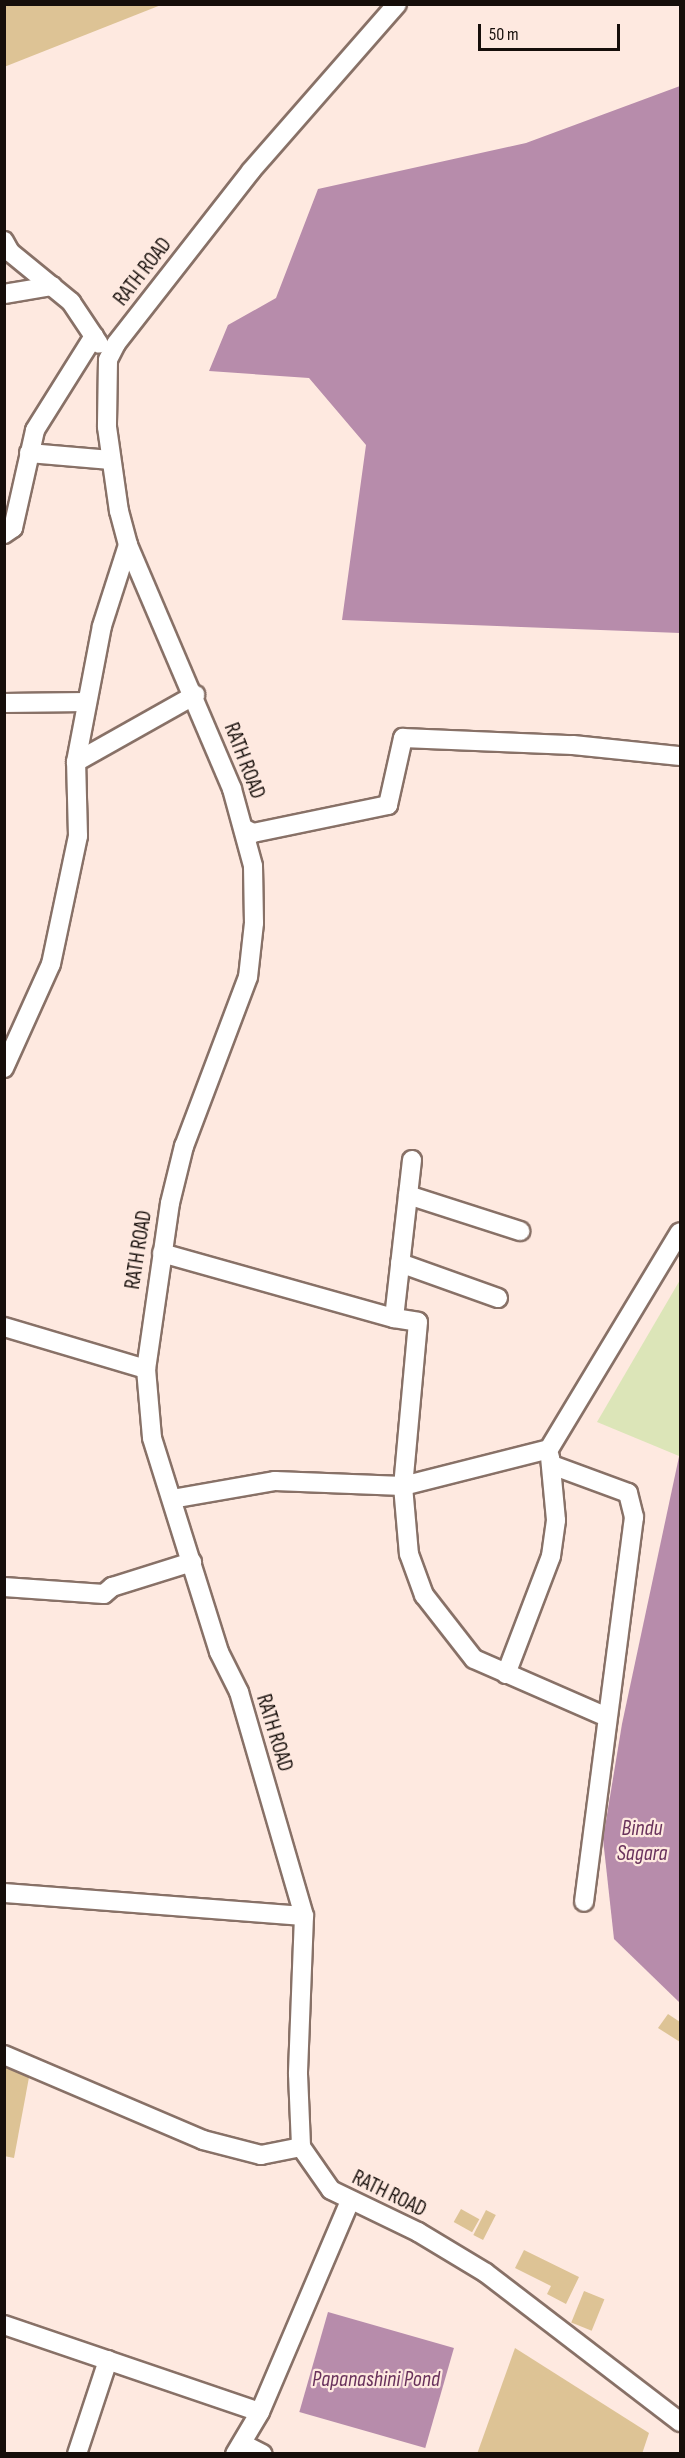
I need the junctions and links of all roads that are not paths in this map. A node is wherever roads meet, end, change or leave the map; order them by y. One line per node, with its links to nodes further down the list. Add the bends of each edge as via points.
1 (398, 4): 6 (street, RATH ROAD, via 250,171 116,344)
2 (4, 241): 3 (street, via 10,252)
3 (52, 286): 4 (street); 5 (street, via 71,302)
4 (4, 294)
5 (94, 336): 6 (street); 7 (street, via 35,430)
6 (108, 360): 8 (street, RATH ROAD, via 105,382)
7 (29, 453): 8 (street); 9 (street, via 13,528)
8 (111, 460): 10 (street, RATH ROAD)
9 (4, 534)
10 (128, 545): 11 (street, RATH ROAD); 12 (street, via 102,626)
11 (195, 695): 15 (street); 16 (street, RATH ROAD)
12 (87, 702): 13 (street); 15 (street)
13 (4, 703)
14 (681, 756): 16 (street, via 573,745 403,738 388,805 253,833)
15 (76, 762): 17 (street, via 78,836 51,964)
16 (245, 829): 22 (street, RATH ROAD, via 253,866 254,923 248,976 184,1146)
17 (4, 1068)
18 (412, 1160): 19 (street)
19 (408, 1195): 20 (street); 23 (street)
20 (520, 1231)
21 (681, 1232): 28 (street)
22 (162, 1253): 25 (street); 27 (street, RATH ROAD)
23 (400, 1263): 24 (street); 25 (street)
24 (498, 1298)
25 (394, 1318): 29 (street, via 418,1322)
26 (4, 1327): 27 (street)
27 (146, 1369): 30 (street, RATH ROAD, via 152,1438)
28 (551, 1457): 29 (street); 33 (street, via 556,1520 551,1556); 34 (street, via 615,1486 633,1501)
29 (403, 1486): 30 (street, via 275,1481); 33 (street, via 409,1554 424,1595 474,1659)
30 (172, 1499): 31 (street, RATH ROAD)
31 (192, 1562): 32 (street, via 112,1587 104,1594); 37 (street, RATH ROAD, via 219,1652 239,1692)
32 (4, 1587)
33 (506, 1674): 34 (street)
34 (607, 1717): 36 (street)
35 (4, 1893): 37 (street)
36 (584, 1902)
37 (304, 1916): 39 (street, RATH ROAD, via 298,2074)
38 (4, 2055): 39 (street, via 203,2140 261,2155)
39 (301, 2147): 40 (street, RATH ROAD, via 331,2190)
40 (350, 2201): 43 (street); 44 (street, RATH ROAD, via 418,2232 486,2273)
41 (4, 2325): 42 (street)
42 (108, 2360): 43 (street); 46 (street)
43 (260, 2412): 45 (street)
44 (681, 2422)
45 (239, 2449): 47 (street)
46 (77, 2454)
47 (263, 2454)

